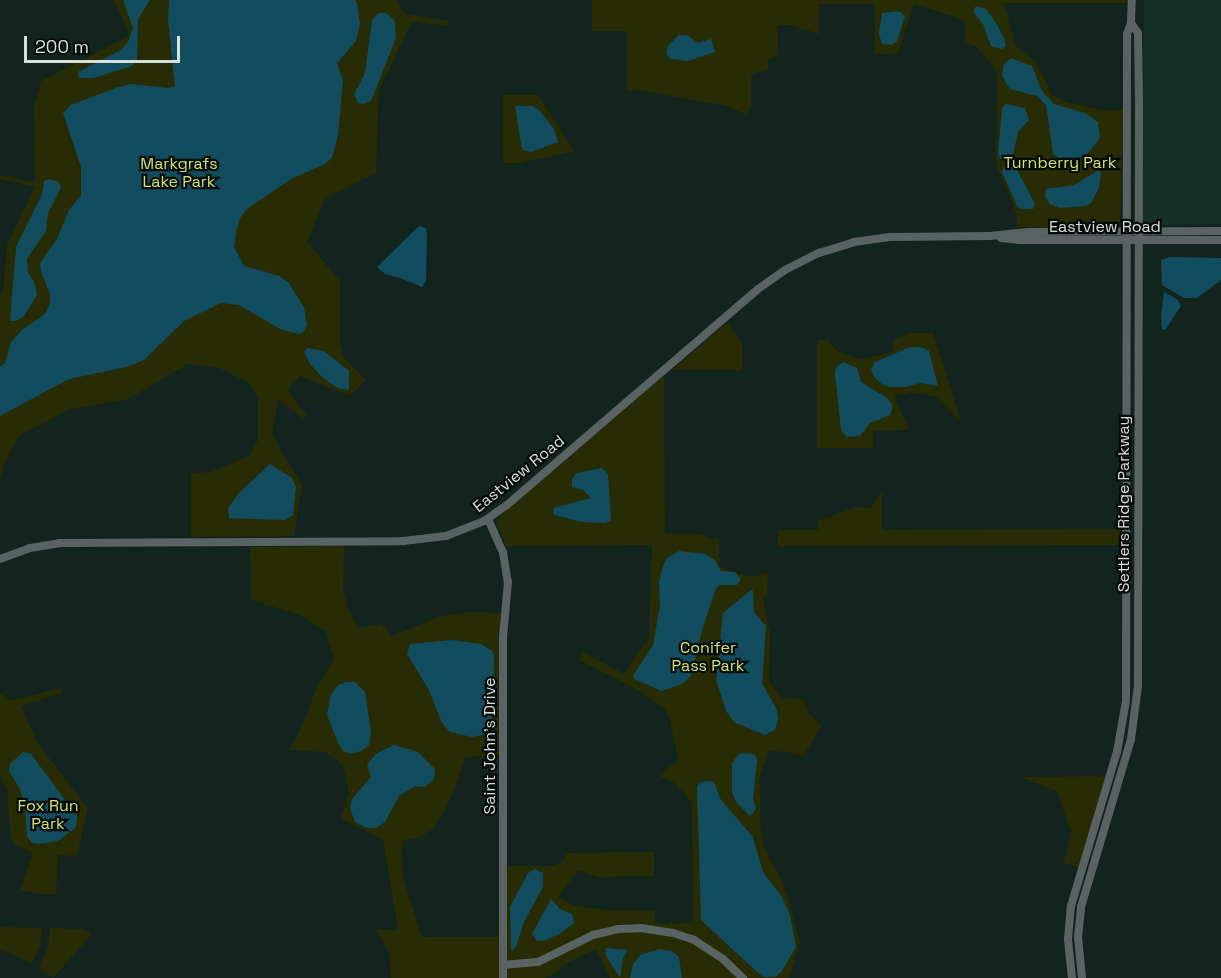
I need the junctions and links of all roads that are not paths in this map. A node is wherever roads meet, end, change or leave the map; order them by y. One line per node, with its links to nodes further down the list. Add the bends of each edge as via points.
1 (1132, 0): 2 (street, Settlers Ridge Parkway)
2 (1131, 23): 4 (street, Settlers Ridge Parkway, via 1127,34); 5 (street, Settlers Ridge Parkway, via 1137,33)
3 (1221, 231): 5 (street, Eastview Road)
4 (1127, 236): 5 (street, Eastview Road); 7 (street, Eastview Road, via 1017,233 871,239 831,249 791,267 758,289); 12 (street, Settlers Ridge Parkway, via 1126,701 1117,752 1071,906 1068,939)
5 (1137, 236): 6 (street, Eastview Road); 13 (street, Settlers Ridge Parkway, via 1138,686 1131,739 1081,908 1078,937)
6 (1221, 240)
7 (488, 519): 8 (street, Eastview Road, via 456,533 423,540 60,543); 9 (street, Saint John's Drive, via 503,552 508,582 503,638)
8 (0, 559)
9 (503, 965): 10 (street, Saint John's Drive); 11 (street, via 538,962 593,935 641,928 694,940)
10 (503, 978)
11 (743, 978)
12 (1072, 978)
13 (1083, 978)

